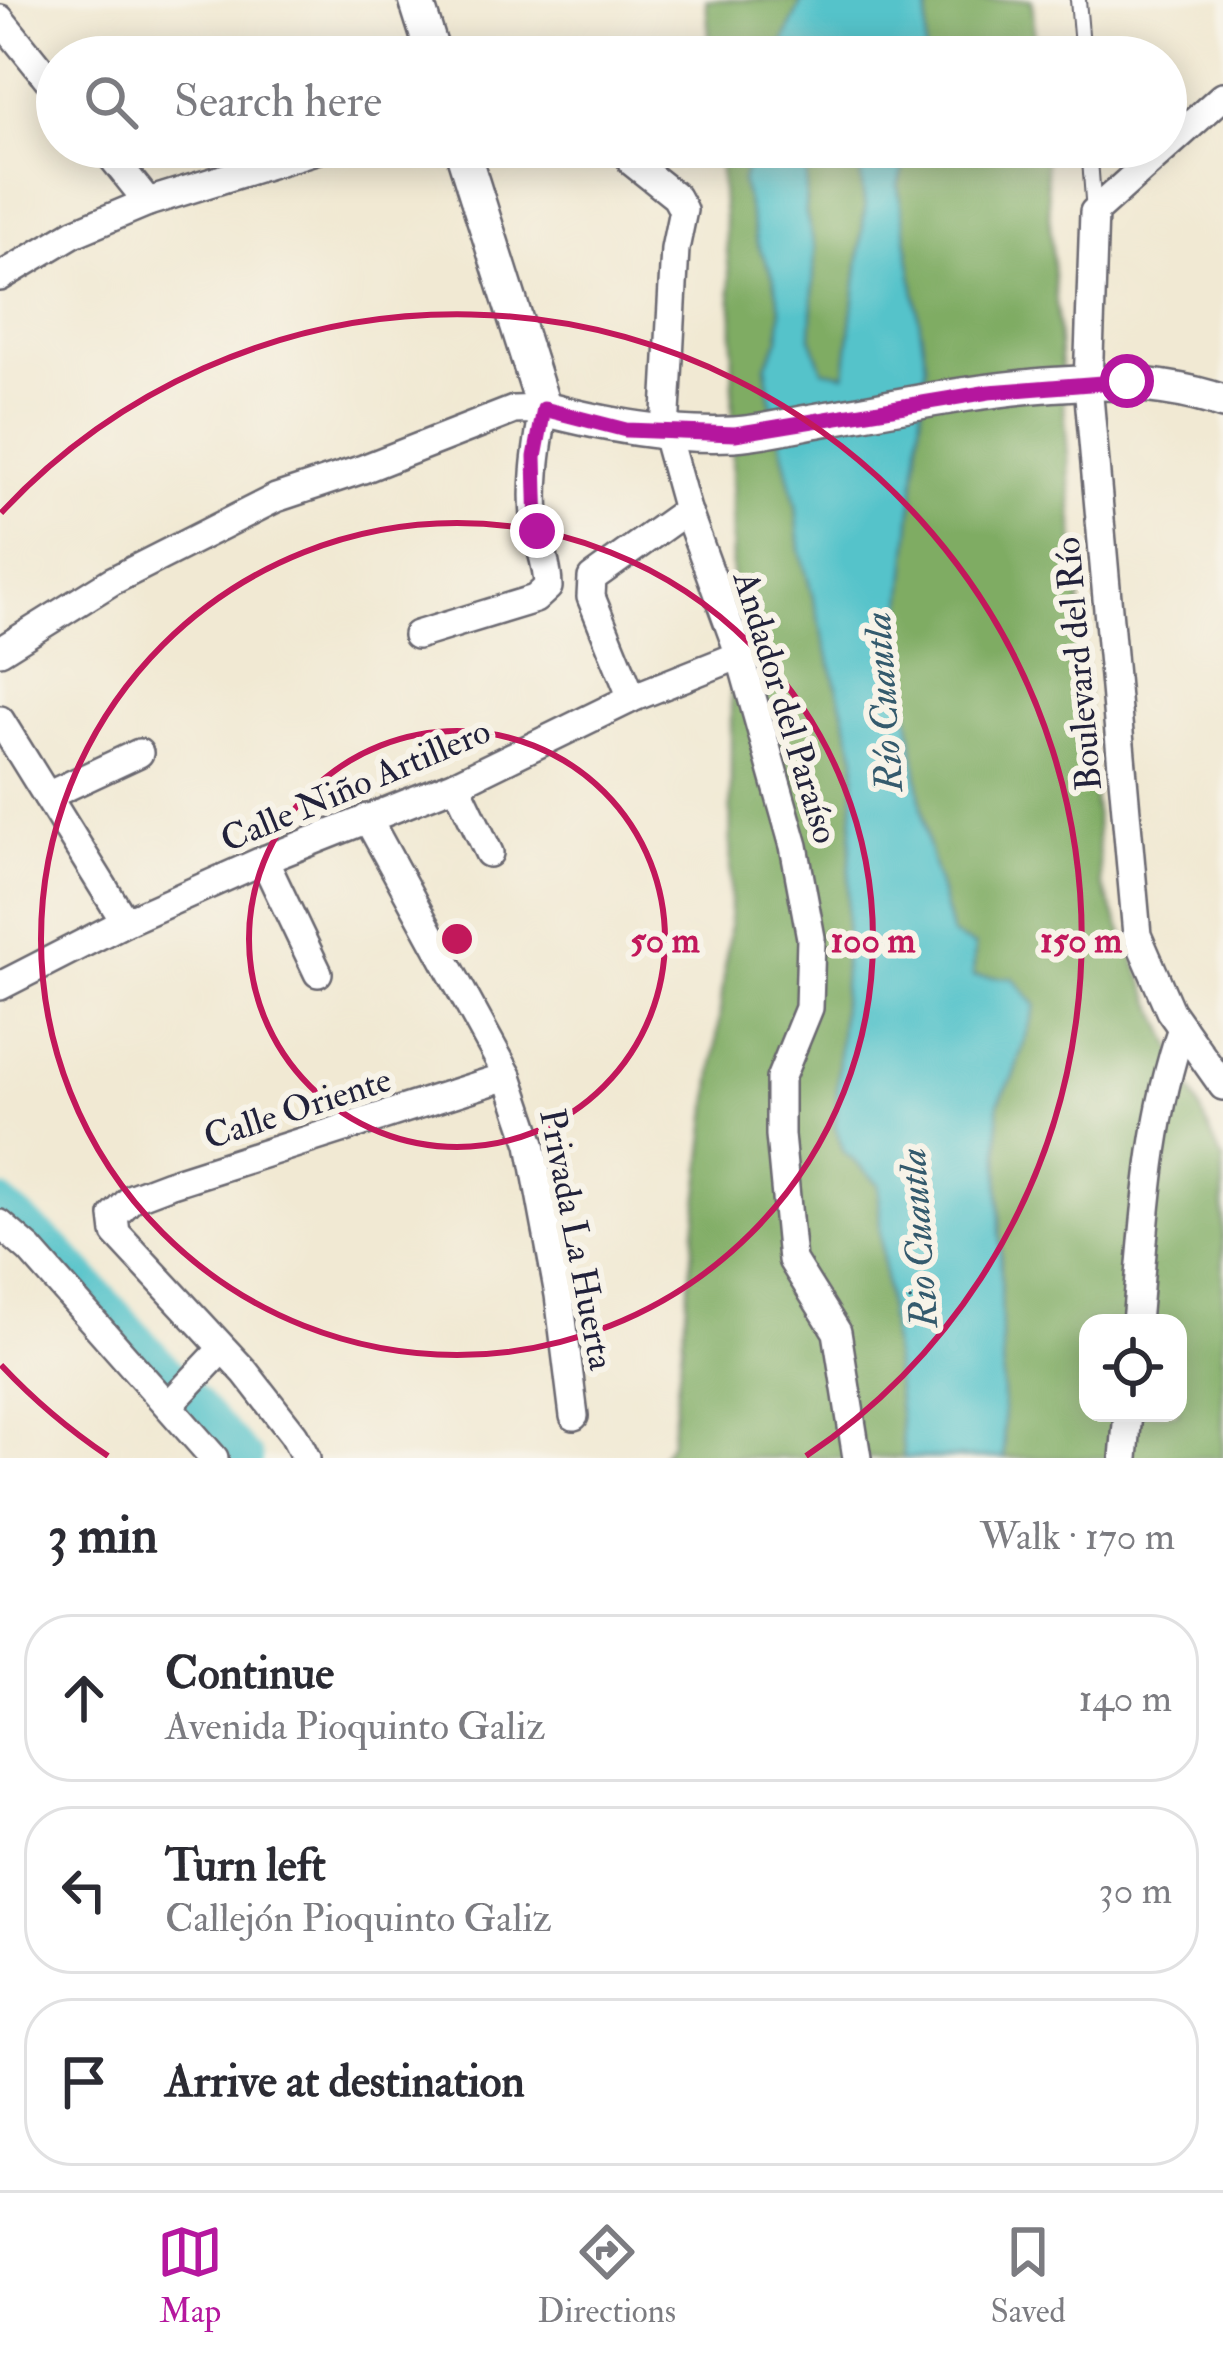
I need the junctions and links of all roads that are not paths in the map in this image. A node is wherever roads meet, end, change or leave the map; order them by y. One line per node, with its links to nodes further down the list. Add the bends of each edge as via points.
1 (416, 0): 4 (street)
2 (1078, 0): 5 (lane)
3 (0, 20): 6 (street)
4 (427, 36)
5 (1081, 36)
6 (36, 64)
7 (1223, 97): 8 (street)
8 (1187, 129)
9 (121, 168): 15 (street)
10 (258, 168): 15 (street)
11 (468, 168): 20 (street)
12 (640, 168): 21 (street, Andador del Paraíso, via 683,210)
13 (1091, 168): 16 (lane)
14 (1143, 168): 16 (street)
15 (148, 202): 17 (street)
16 (1094, 212): 18 (street, Boulevard del Río)
17 (0, 277)
18 (1088, 385): 19 (street, via 1127,381); 21 (street, via 989,392 735,434); 37 (street, Boulevard del Río, via 1137,935)
19 (1223, 402)
20 (544, 409): 21 (street); 23 (street, via 535,457 548,587 535,599); 24 (street, via 514,410 276,498 112,581)
21 (665, 431): 22 (street, Andador del Paraíso)
22 (687, 510): 25 (street, Andador del Paraíso); 26 (street, via 592,578 590,597)
23 (417, 635)
24 (0, 652)
25 (740, 655): 26 (street, Calle Niño Artillero); 47 (street, Andador del Paraíso, via 811,938 809,1008 780,1079 792,1260 837,1332)
26 (632, 698): 29 (street, Calle Niño Artillero)
27 (0, 720): 30 (street)
28 (140, 753): 30 (street)
29 (456, 784): 31 (street, Calle Niño Artillero); 32 (street)
30 (46, 796): 34 (street)
31 (367, 818): 33 (street, Calle Niño Artillero); 38 (street, Privada La Huerta)
32 (489, 854)
33 (264, 860): 34 (street, Calle Niño Artillero); 35 (street)
34 (125, 922): 36 (street, Calle Niño Artillero)
35 (318, 973)
36 (0, 986)
37 (1182, 1028): 39 (street, Boulevard del Río); 41 (street, via 1151,1159)
38 (508, 1076): 42 (street, Calle Oriente, via 132,1198 114,1216 116,1233); 43 (street, Privada La Huerta, via 531,1144)
39 (1223, 1086)
40 (0, 1224): 42 (street)
41 (1137, 1314)
42 (195, 1379): 45 (street); 46 (street, via 257,1388)
43 (574, 1416)
44 (1127, 1422): 48 (street)
45 (197, 1451)
46 (306, 1458)
47 (857, 1458)
48 (1124, 1458)

